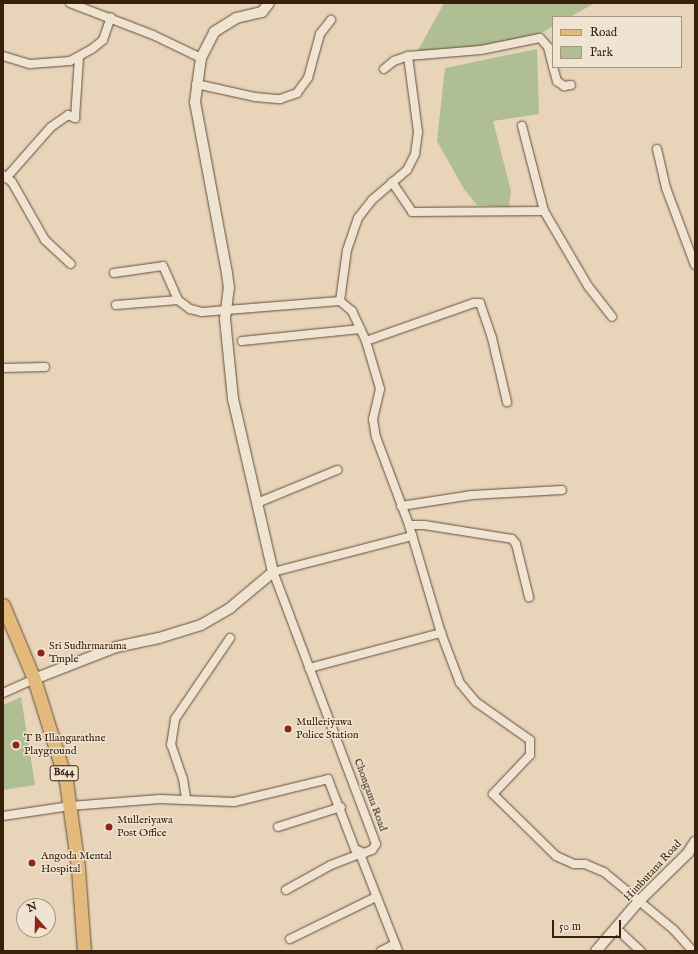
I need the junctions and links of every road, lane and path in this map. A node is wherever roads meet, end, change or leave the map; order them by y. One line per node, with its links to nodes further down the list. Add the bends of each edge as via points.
1 (70, 3): 3 (street)
2 (269, 3): 9 (street, via 262,12 223,24 211,38)
3 (111, 17): 8 (street, via 103,40); 9 (street)
4 (331, 20): 12 (street, via 320,34 308,78 297,93 280,98 255,96)
5 (551, 55): 7 (street, via 540,38 489,49)
6 (3, 56): 8 (street, via 30,64 70,61)
7 (408, 56): 11 (street, via 394,60); 17 (street, via 417,139 415,154 408,170)
8 (79, 57): 16 (street, via 75,118 68,115 51,127)
9 (201, 58): 12 (street)
10 (553, 68): 13 (street, via 557,81 564,86)
11 (384, 69)
12 (196, 84): 25 (street, via 198,121 227,273)
13 (571, 85)
14 (522, 126): 18 (street)
15 (657, 149): 20 (street, via 666,188)
16 (5, 177): 19 (street, via 12,182 45,240)
17 (392, 182): 18 (street, via 412,212); 23 (street, via 372,200 358,218 347,250)
18 (544, 211): 26 (street, via 571,260)
19 (71, 264)
20 (695, 265)
21 (114, 273): 22 (street, via 163,266)
22 (178, 300): 24 (street); 25 (street, via 190,310)
23 (340, 301): 25 (street); 27 (street, via 352,311)
24 (116, 304)
25 (226, 311): 35 (street, via 233,399)
26 (612, 317)
27 (360, 329): 28 (street); 29 (street)
28 (242, 341)
29 (366, 341): 32 (street, via 480,303 492,338); 36 (street, via 380,389 373,419 376,437)
30 (45, 367): 31 (street)
31 (3, 368)
32 (507, 402)
33 (337, 470): 35 (street)
34 (562, 490): 36 (street, via 472,495)
35 (257, 503): 39 (street)
36 (401, 506): 37 (street)
37 (409, 526): 38 (street); 40 (street, via 424,525 512,539 516,544)
38 (412, 536): 39 (street); 42 (street)
39 (273, 572): 44 (street, Chongama Road); 45 (street, via 230,608 201,625 159,638 116,647)
40 (529, 597)
41 (3, 605): 45 (main road, B644)
42 (441, 633): 44 (street); 56 (street, via 460,683 472,697 530,740 530,754 493,794 556,856 604,872)
43 (230, 638): 47 (street, via 175,719 171,745 183,779)
44 (309, 668): 53 (street, Chongama Road, via 376,844 372,850)
45 (34, 680): 46 (street); 48 (main road, B644, via 66,781)
46 (3, 693)
47 (186, 798): 48 (street); 49 (street, via 234,802 328,779)
48 (70, 806): 50 (street); 61 (main road, B644, via 78,868)
49 (341, 807): 51 (street); 53 (street)
50 (3, 816)
51 (278, 827)
52 (695, 842): 56 (street, Himbutana Road, via 688,853)
53 (358, 852): 54 (street); 55 (street)
54 (286, 890)
55 (376, 897): 58 (street); 59 (street)
56 (638, 902): 57 (street, Himbutana Road); 64 (street, via 674,930)
57 (617, 929): 60 (street); 63 (street, Himbutana Road)
58 (290, 939)
59 (396, 948): 62 (street)
60 (639, 950)
61 (84, 951)
62 (381, 951)
63 (596, 951)
64 (693, 951)

